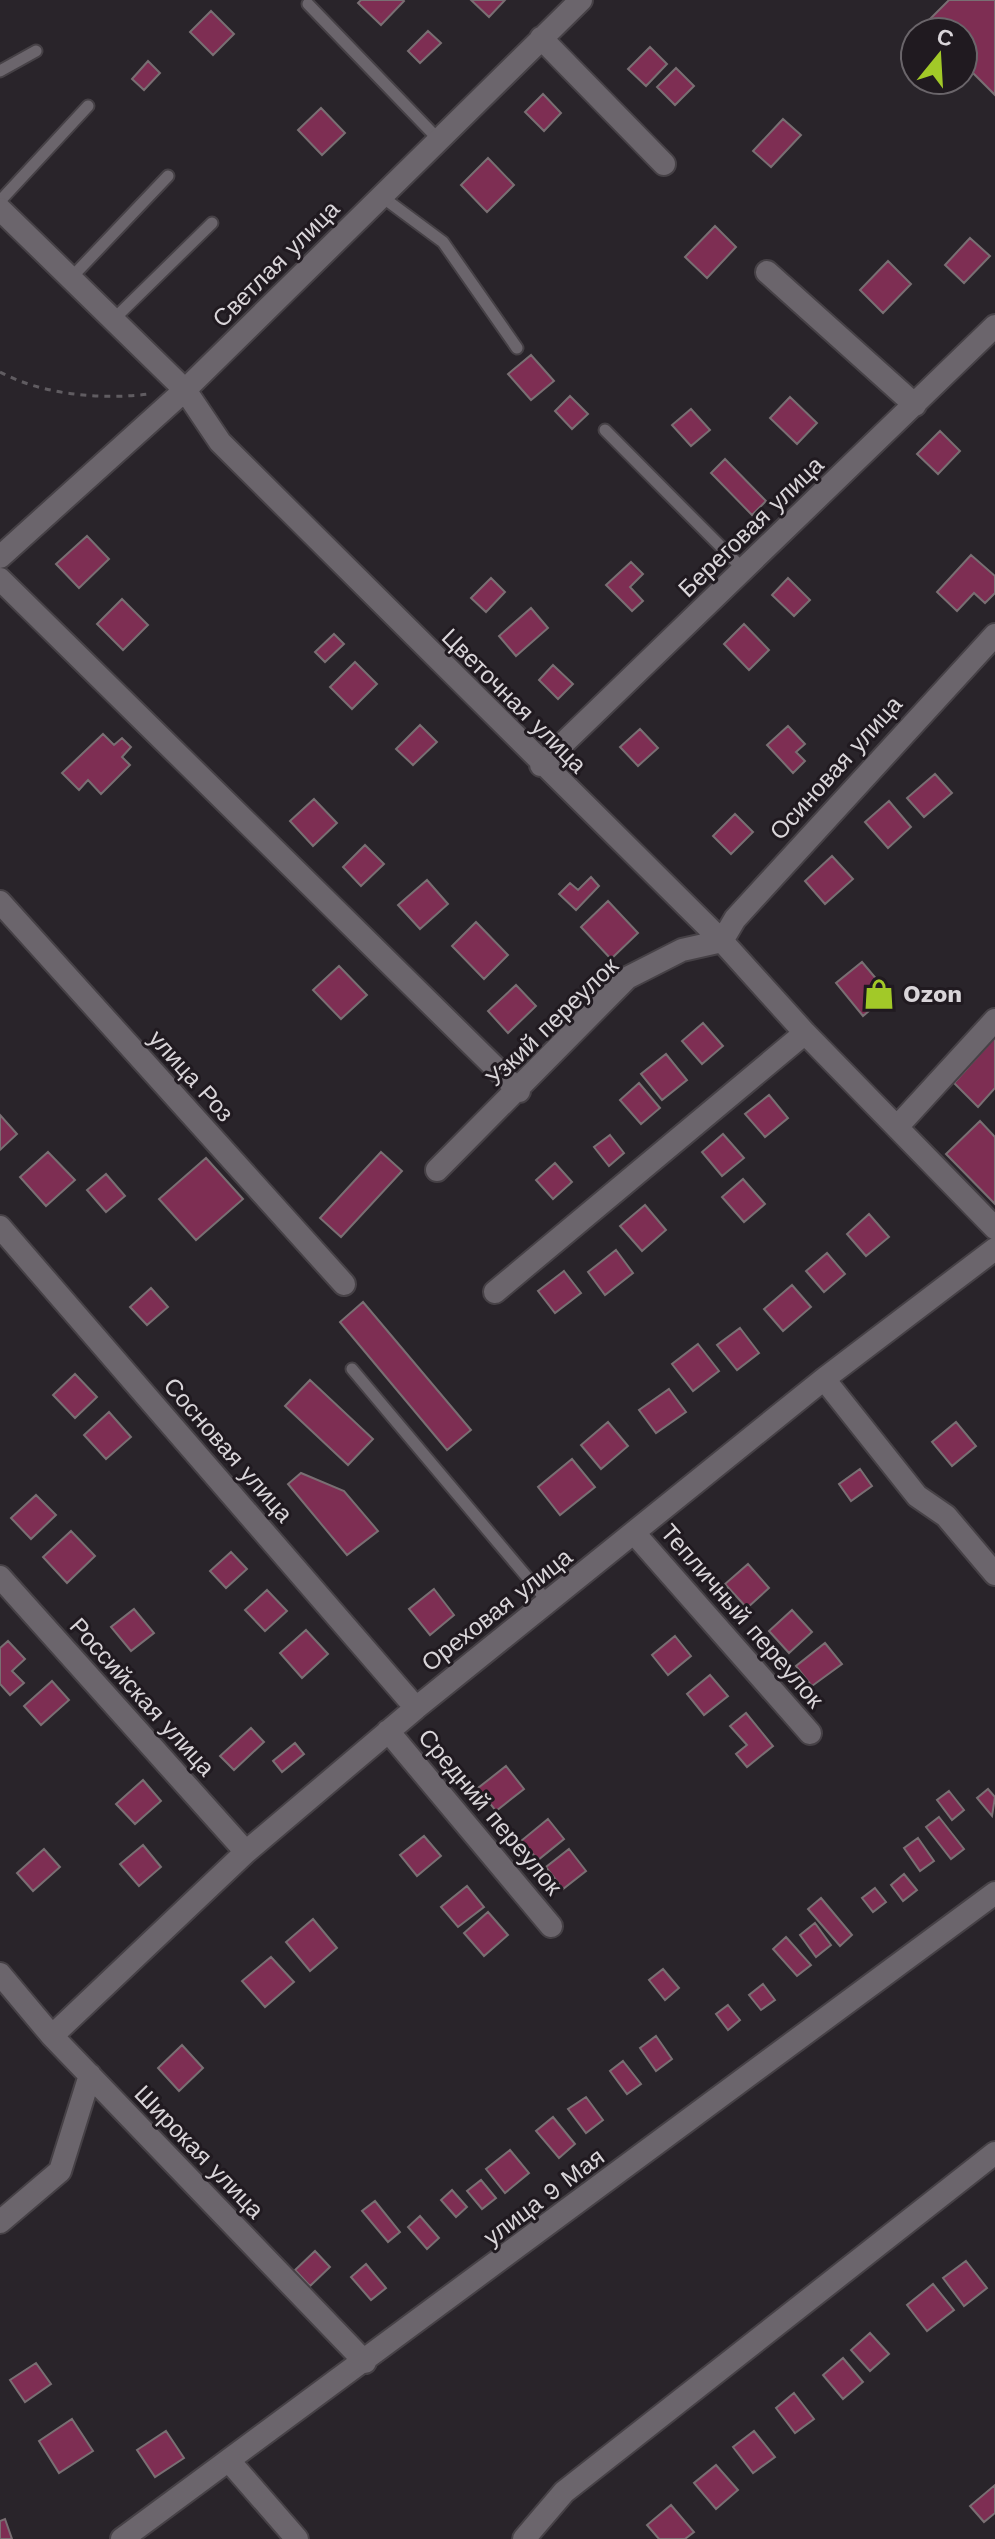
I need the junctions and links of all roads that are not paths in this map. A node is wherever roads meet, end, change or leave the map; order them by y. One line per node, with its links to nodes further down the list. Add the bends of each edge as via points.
1 (581, 0): 3 (street, Светлая улица)
2 (308, 4): 7 (lane)
3 (541, 38): 7 (street, Светлая улица); 8 (street)
4 (36, 51): 5 (lane)
5 (0, 71)
6 (88, 106): 11 (lane)
7 (439, 140): 10 (street, Светлая улица)
8 (664, 164)
9 (168, 176): 15 (lane)
10 (381, 196): 18 (lane, via 443,242); 19 (street, Светлая улица)
11 (0, 201)
12 (0, 209): 15 (street, Цветочная улица)
13 (212, 223): 16 (lane)
14 (767, 272): 20 (street)
15 (71, 278): 16 (street, Цветочная улица)
16 (113, 320): 19 (street, Цветочная улица)
17 (995, 326): 20 (street, Береговая улица)
18 (517, 348)
19 (185, 390): 22 (street, Светлая улица); 26 (street, Цветочная улица, via 220,442)
20 (915, 405): 23 (street, Береговая улица)
21 (605, 430): 23 (lane)
22 (0, 557)
23 (744, 570): 26 (street, Береговая улица)
24 (0, 579): 31 (street)
25 (995, 635): 28 (street, Осиновая улица, via 735,919)
26 (541, 765): 28 (street, Цветочная улица)
27 (0, 902): 37 (street, улица Роз)
28 (722, 941): 30 (street, Цветочная улица); 31 (street, Узкий переулок, via 682,950 627,978)
29 (995, 1020): 32 (street)
30 (805, 1033): 32 (street, Цветочная улица); 38 (street)
31 (519, 1091): 33 (street, Узкий переулок)
32 (897, 1127): 35 (street, Цветочная улица)
33 (437, 1170)
34 (0, 1227): 45 (street, Сосновая улица)
35 (995, 1228)
36 (995, 1249): 40 (street, Ореховая улица)
37 (344, 1284)
38 (495, 1292)
39 (352, 1369): 44 (lane)
40 (824, 1379): 41 (street, Ореховая улица); 42 (street, via 917,1496 946,1516)
41 (635, 1534): 44 (street, Ореховая улица); 47 (street, Тепличный переулок)
42 (995, 1574)
43 (0, 1577): 48 (street, Российская улица)
44 (549, 1603): 45 (street, Ореховая улица)
45 (416, 1708): 46 (street, Ореховая улица)
46 (388, 1731): 48 (street, Ореховая улица); 50 (street, Средний переулок)
47 (810, 1733)
48 (246, 1852): 52 (street, Ореховая улица)
49 (995, 1893): 56 (street, улица 9 Мая)
50 (551, 1926)
51 (0, 1974): 52 (street, Широкая улица)
52 (52, 2036): 53 (street, Широкая улица)
53 (90, 2075): 55 (street, via 60,2171); 56 (street, Широкая улица)
54 (995, 2153): 60 (street, via 564,2492)
55 (0, 2222)
56 (365, 2362): 57 (street, улица 9 Мая)
57 (230, 2462): 58 (street, улица 9 Мая); 59 (street)
58 (122, 2539)
59 (297, 2539)
60 (524, 2539)

